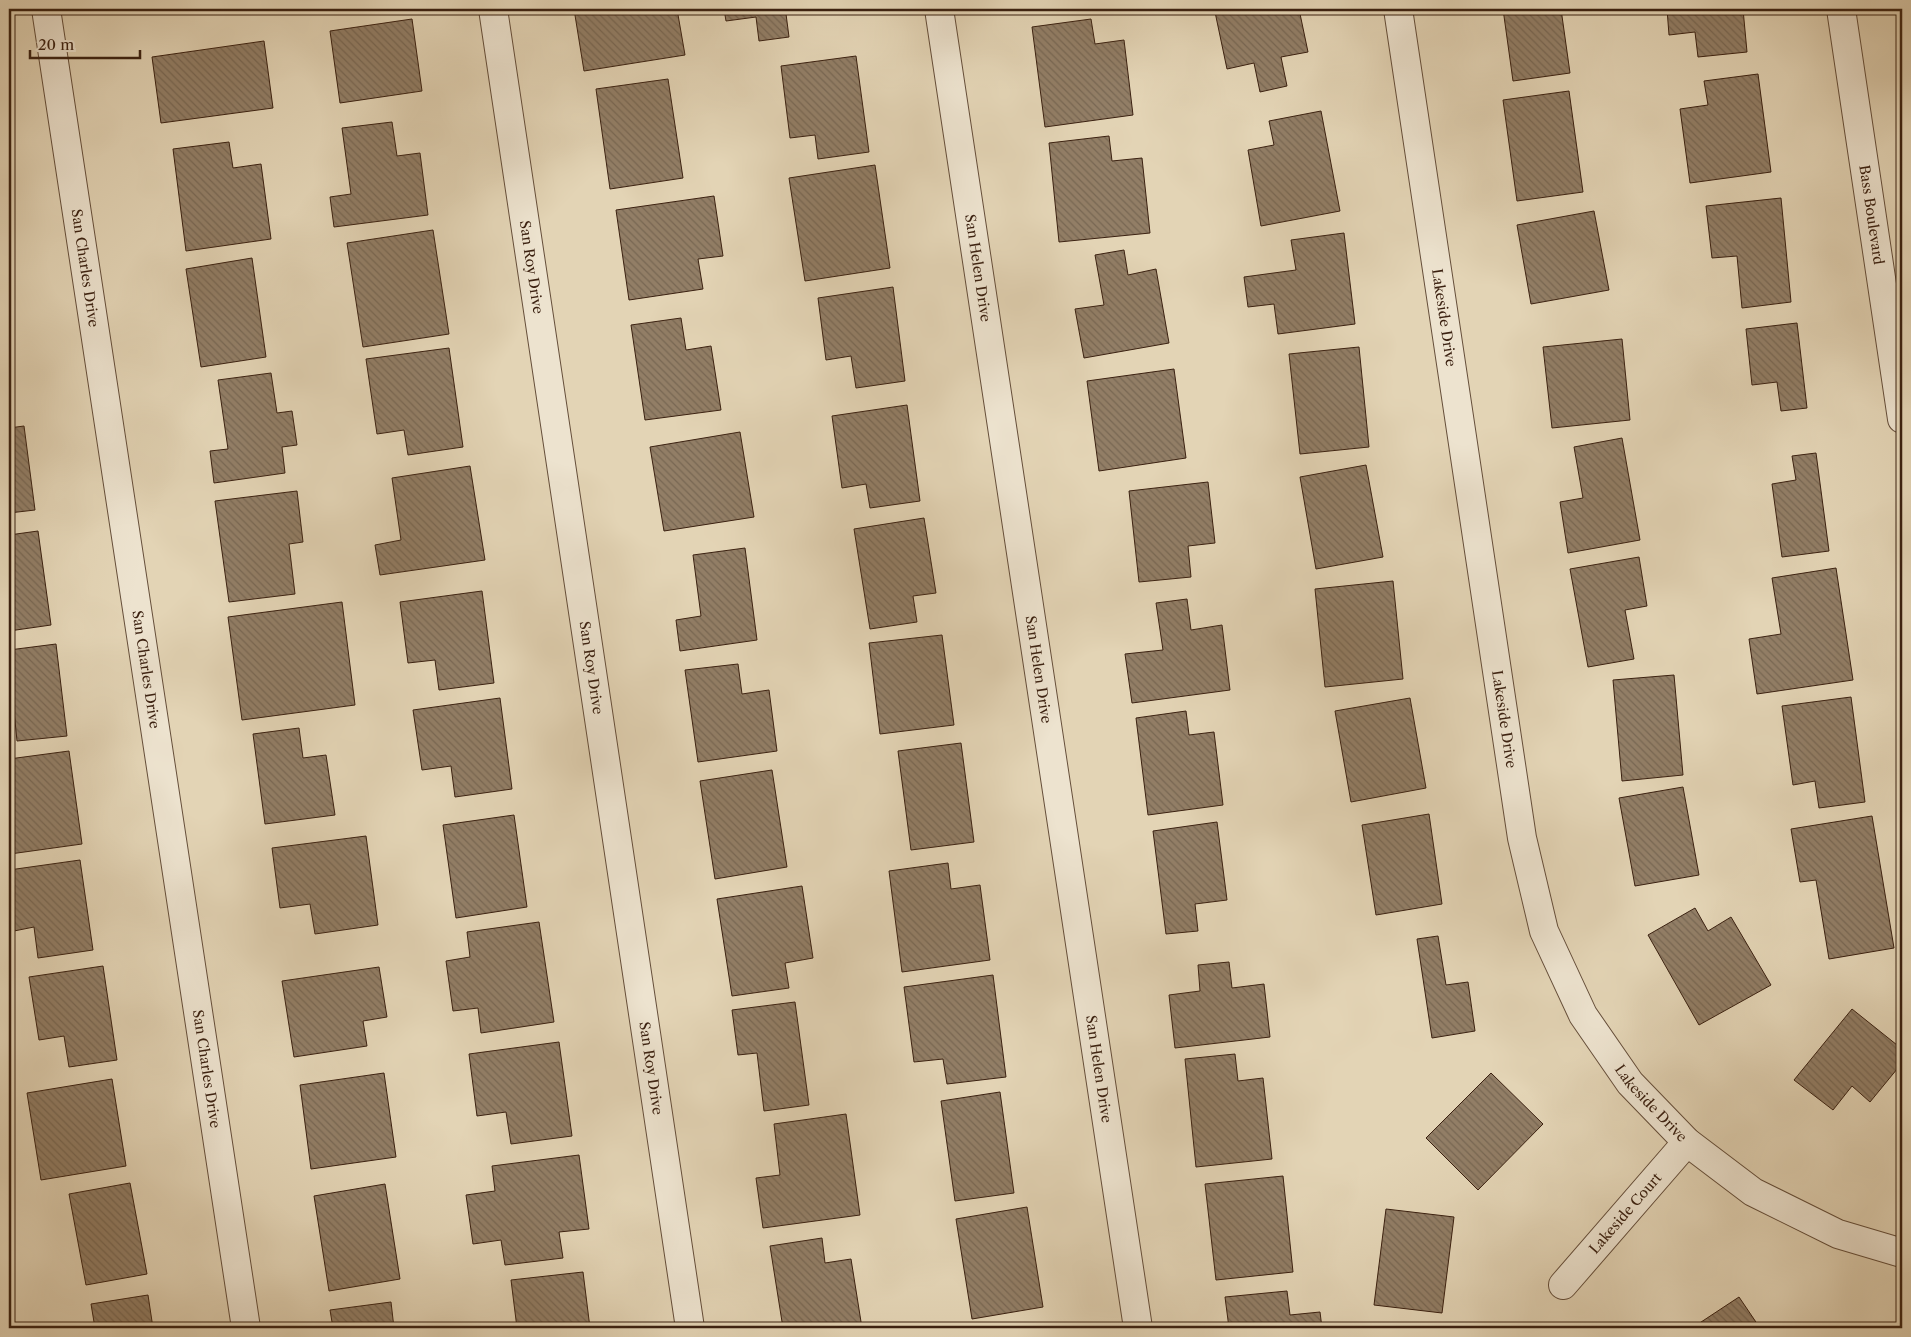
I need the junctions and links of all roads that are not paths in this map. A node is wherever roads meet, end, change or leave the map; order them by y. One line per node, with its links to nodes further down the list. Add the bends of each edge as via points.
1 (46, 9): 11 (street, San Charles Drive)
2 (494, 9): 12 (street, San Roy Drive)
3 (939, 9): 13 (street, San Helen Drive)
4 (1398, 9): 8 (street, Lakeside Drive, via 1522,838 1544,931 1583,1016 1630,1083)
5 (1841, 9): 6 (street, Bass Boulevard)
6 (1892, 283): 7 (street, Bass Boulevard)
7 (1902, 419)
8 (1687, 1142): 9 (street, Lakeside Drive, via 1753,1192 1838,1234); 10 (street, Lakeside Court)
9 (1902, 1253)
10 (1563, 1284)
11 (246, 1328)
12 (690, 1328)
13 (1138, 1328)

